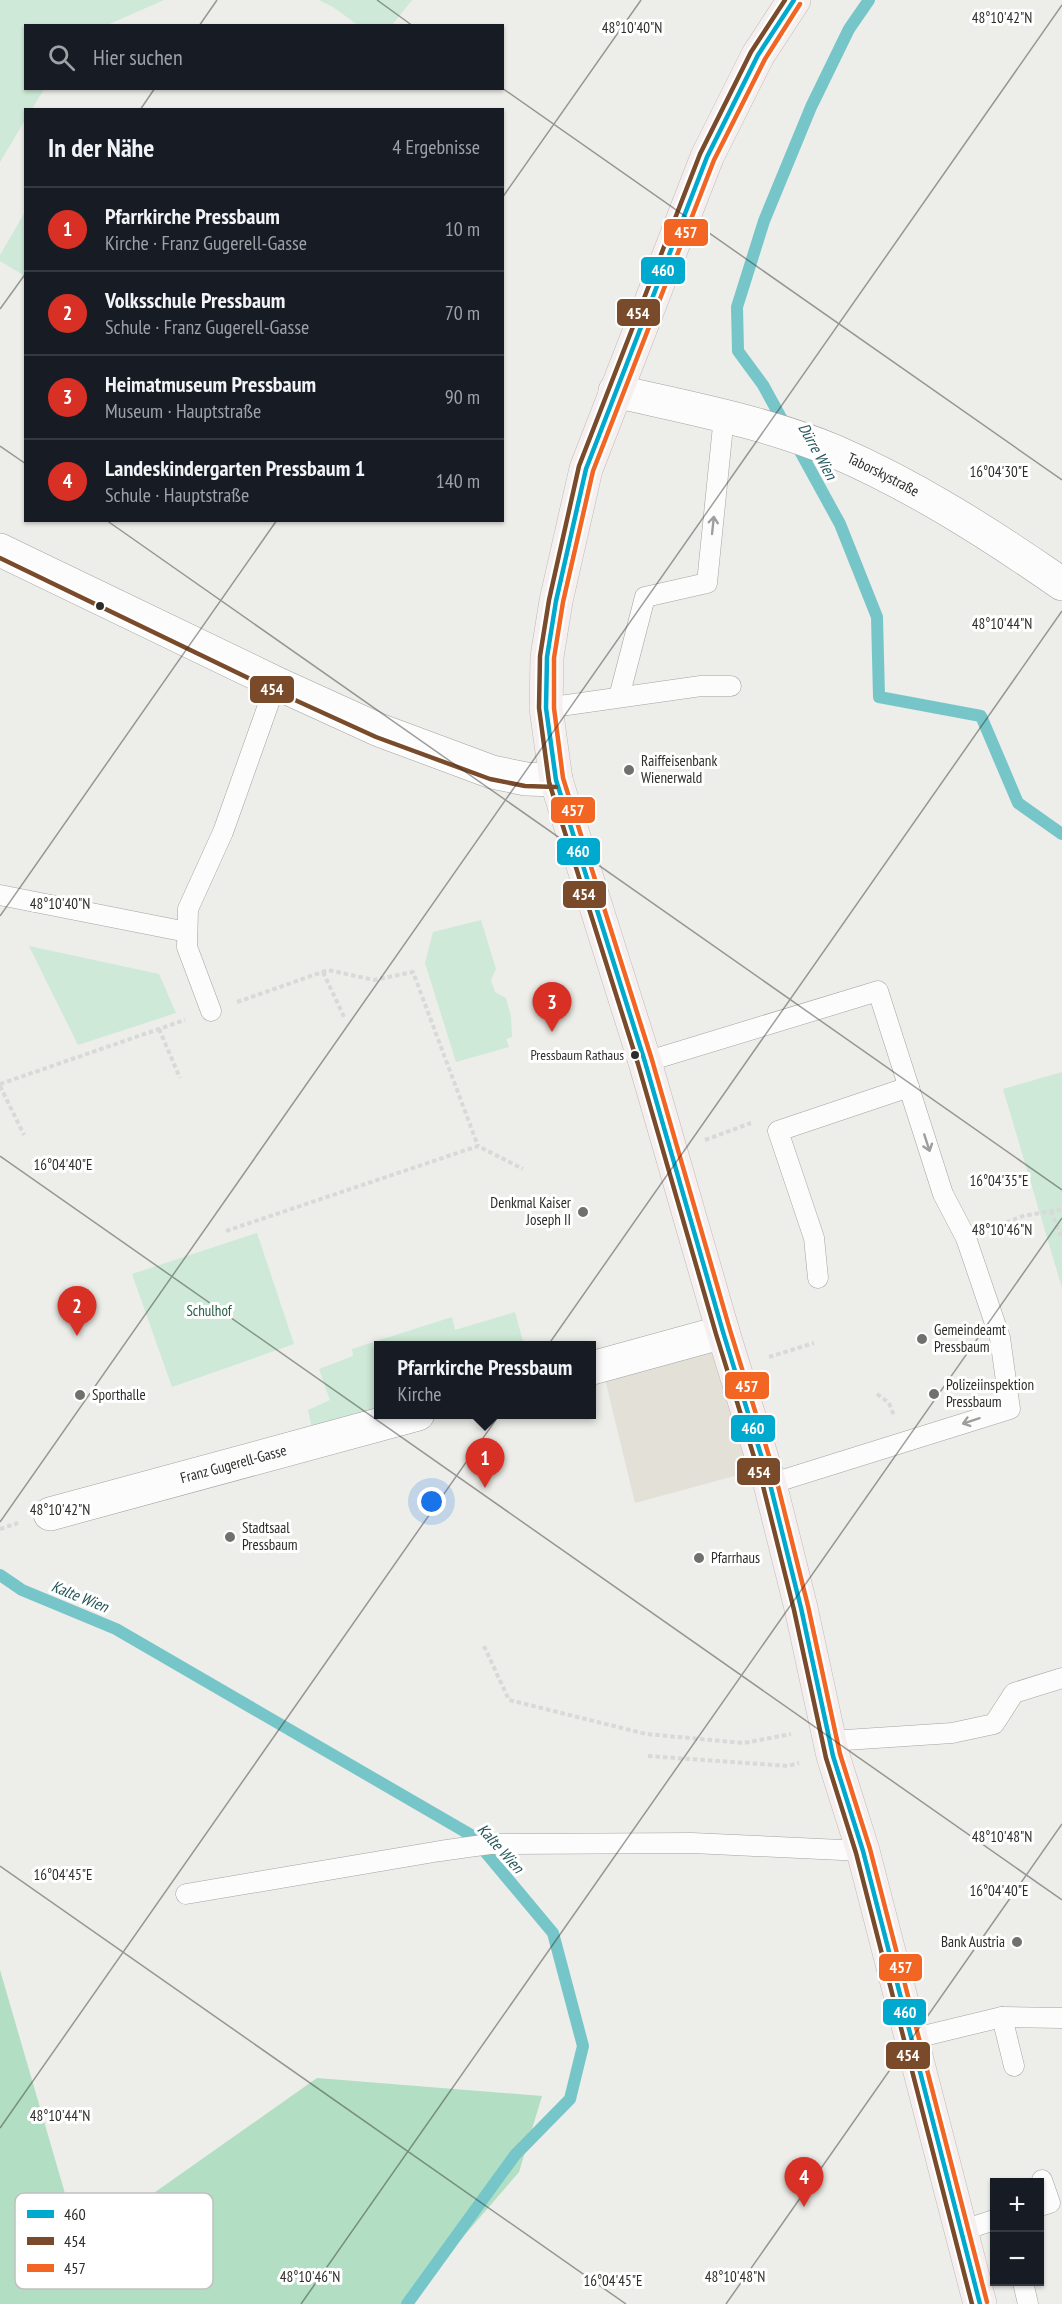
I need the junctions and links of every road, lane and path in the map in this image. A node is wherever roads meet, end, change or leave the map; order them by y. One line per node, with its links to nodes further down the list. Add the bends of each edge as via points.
1 (794, 0): 2 (main road, via 758,55 707,157)
2 (615, 391): 3 (street, Taborskystraße); 9 (main road, via 586,469 567,546 547,657)
3 (737, 419): 5 (street, Taborskystraße, via 834,451 994,537); 8 (lane, one-way to 3, via 645,597 707,583)
4 (0, 550): 6 (street)
5 (1062, 584)
6 (276, 683): 10 (street, via 379,730 492,771 526,779); 12 (lane, via 223,832 188,909)
7 (731, 687): 8 (lane, via 700,686)
8 (619, 697): 9 (lane)
9 (546, 708): 10 (main road)
10 (556, 780): 17 (main road)
11 (0, 895): 12 (lane)
12 (187, 932): 14 (lane, via 187,947)
13 (323, 972): 14 (path); 15 (path); 23 (path, via 374,980 413,972)
14 (211, 1011): 16 (path)
15 (345, 1019)
16 (159, 1029): 18 (path); 19 (path)
17 (645, 1062): 20 (lane, via 878,991); 24 (main road)
18 (180, 1078)
19 (0, 1085): 22 (path)
20 (909, 1087): 21 (lane); 37 (lane, one-way to 37, via 943,1194 966,1238 1000,1338 1010,1409)
21 (778, 1131): 24 (path, via 752,1123); 31 (lane, via 814,1238)
22 (24, 1135)
23 (478, 1146): 25 (path); 29 (path)
24 (670, 1152): 32 (main road)
25 (523, 1169)
26 (1062, 1209): 27 (path)
27 (1051, 1210): 28 (path); 30 (path)
28 (1023, 1216)
29 (226, 1231)
30 (1062, 1239)
31 (818, 1278)
32 (723, 1332): 34 (street); 35 (main road)
33 (814, 1343): 35 (path)
34 (596, 1367)
35 (734, 1368): 37 (main road)
36 (400, 1419): 38 (street, Franz Gugerell-Gasse)
37 (770, 1484): 41 (main road)
38 (50, 1514)
39 (484, 1646): 41 (path, via 509,1700 646,1734 744,1743)
40 (1062, 1678): 41 (lane, via 1014,1693 994,1724 952,1733)
41 (830, 1741): 42 (path, via 788,1766); 43 (main road)
42 (648, 1756)
43 (863, 1851): 44 (lane, via 692,1843 490,1844); 47 (main road)
44 (186, 1894)
45 (1002, 2017): 46 (lane); 47 (lane); 48 (lane)
46 (1062, 2018)
47 (911, 2039): 52 (main road)
48 (1014, 2066)
49 (1044, 2186): 50 (lane)
50 (1050, 2206)
51 (990, 2221): 52 (lane)
52 (961, 2231): 54 (main road)
53 (1024, 2286): 55 (lane)
54 (980, 2304)
55 (1028, 2304)

